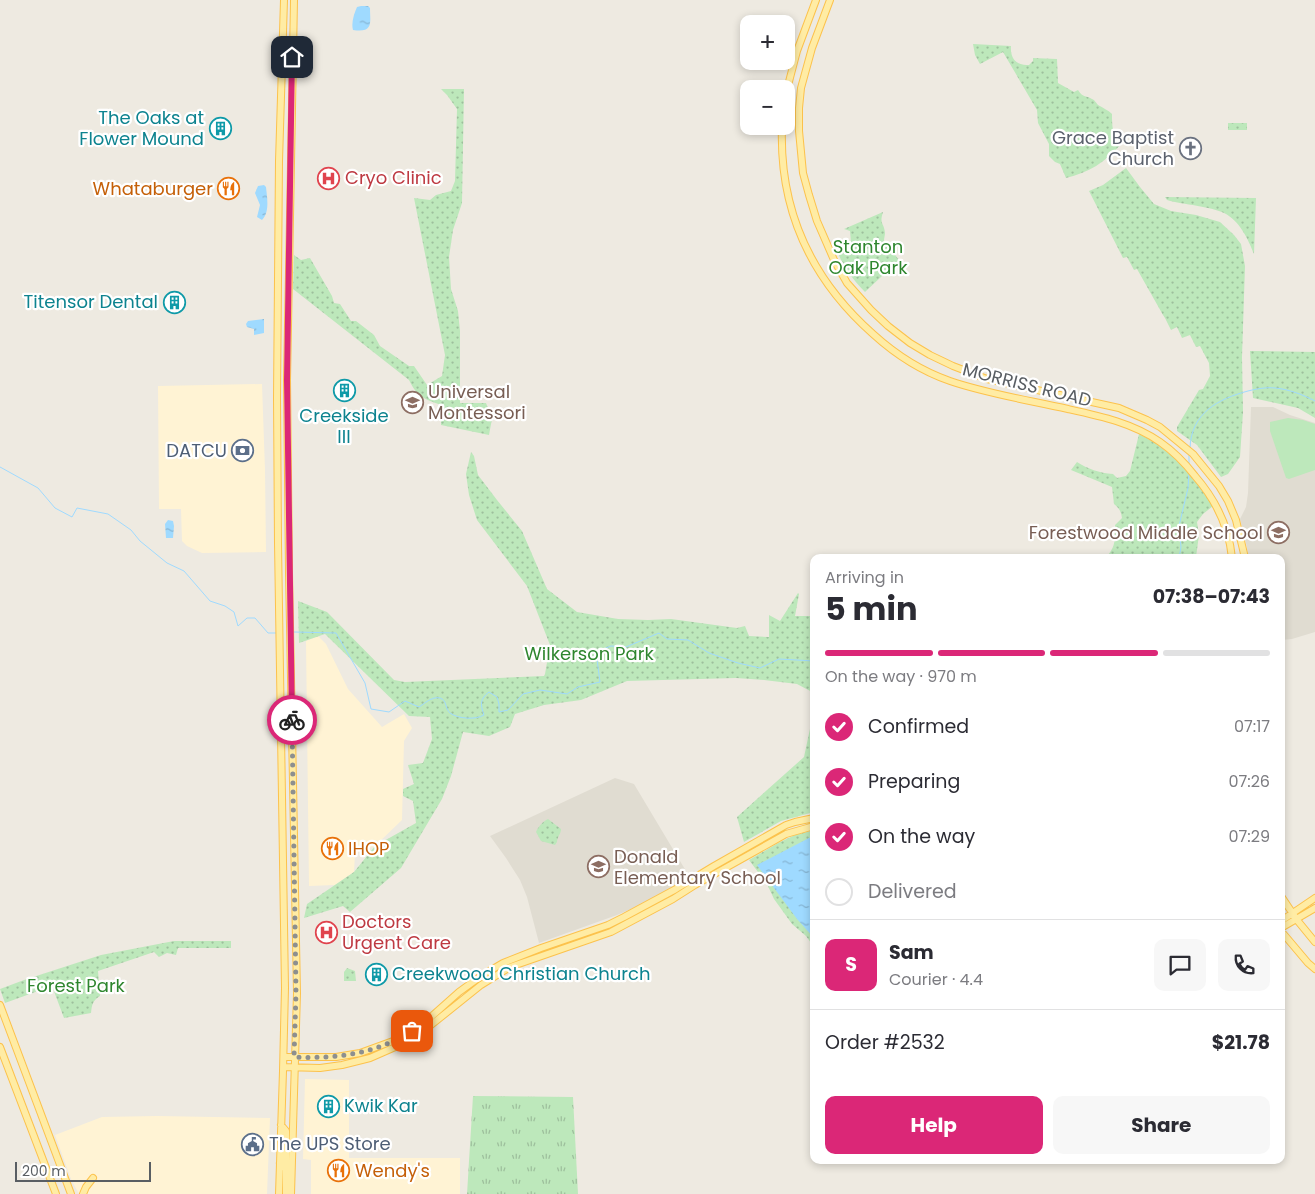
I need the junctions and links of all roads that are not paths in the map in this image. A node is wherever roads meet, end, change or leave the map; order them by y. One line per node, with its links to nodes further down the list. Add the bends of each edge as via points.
1 (284, 0): 26 (main road, via 277,389)
2 (294, 0): 27 (main road, via 287,370 296,980)
3 (816, 0): 5 (main road)
4 (830, 0): 8 (main road, MORRISS ROAD, via 812,48 802,88 799,131 803,173 817,221 848,283 888,326 945,363 987,379 1119,408 1154,423 1201,463 1219,486 1228,501)
5 (789, 80)
6 (782, 135): 7 (main road, MORRISS ROAD, via 784,173 798,231 841,303 863,325 904,358 950,380 980,390 1108,418 1127,424 1160,442 1180,459 1212,499 1225,526)
7 (1231, 554)
8 (1244, 554)
9 (810, 819): 11 (main road, via 786,825)
10 (810, 827): 14 (main road, via 786,834)
11 (660, 898): 14 (main road); 24 (main road, via 608,925 503,963 459,992)
12 (1315, 898): 16 (main road)
13 (1285, 903): 16 (main road)
14 (664, 904): 24 (main road, via 611,932 510,967 481,984)
15 (1315, 908): 18 (main road)
16 (1292, 914): 17 (main road); 18 (main road)
17 (1285, 918)
18 (1297, 920): 19 (main road); 21 (main road)
19 (1285, 928)
20 (1285, 935): 22 (main road)
21 (1315, 942)
22 (1315, 969)
23 (0, 1005): 35 (main road)
24 (414, 1034): 27 (main road, via 360,1053 336,1057); 29 (main road, via 382,1053 360,1060 326,1067)
25 (0, 1047): 34 (main road)
26 (284, 1057): 27 (main road); 28 (main road)
27 (294, 1057): 29 (main road)
28 (284, 1067): 29 (main road); 30 (main road)
29 (294, 1067): 32 (main road)
30 (281, 1125): 31 (main road); 32 (main road, via 286,1130 286,1161)
31 (280, 1163): 37 (main road); 38 (main road, via 286,1170)
32 (291, 1168): 39 (main road)
33 (93, 1178): 36 (main road)
34 (56, 1194)
35 (71, 1194)
36 (83, 1194)
37 (279, 1194)
38 (286, 1194)
39 (291, 1194)

